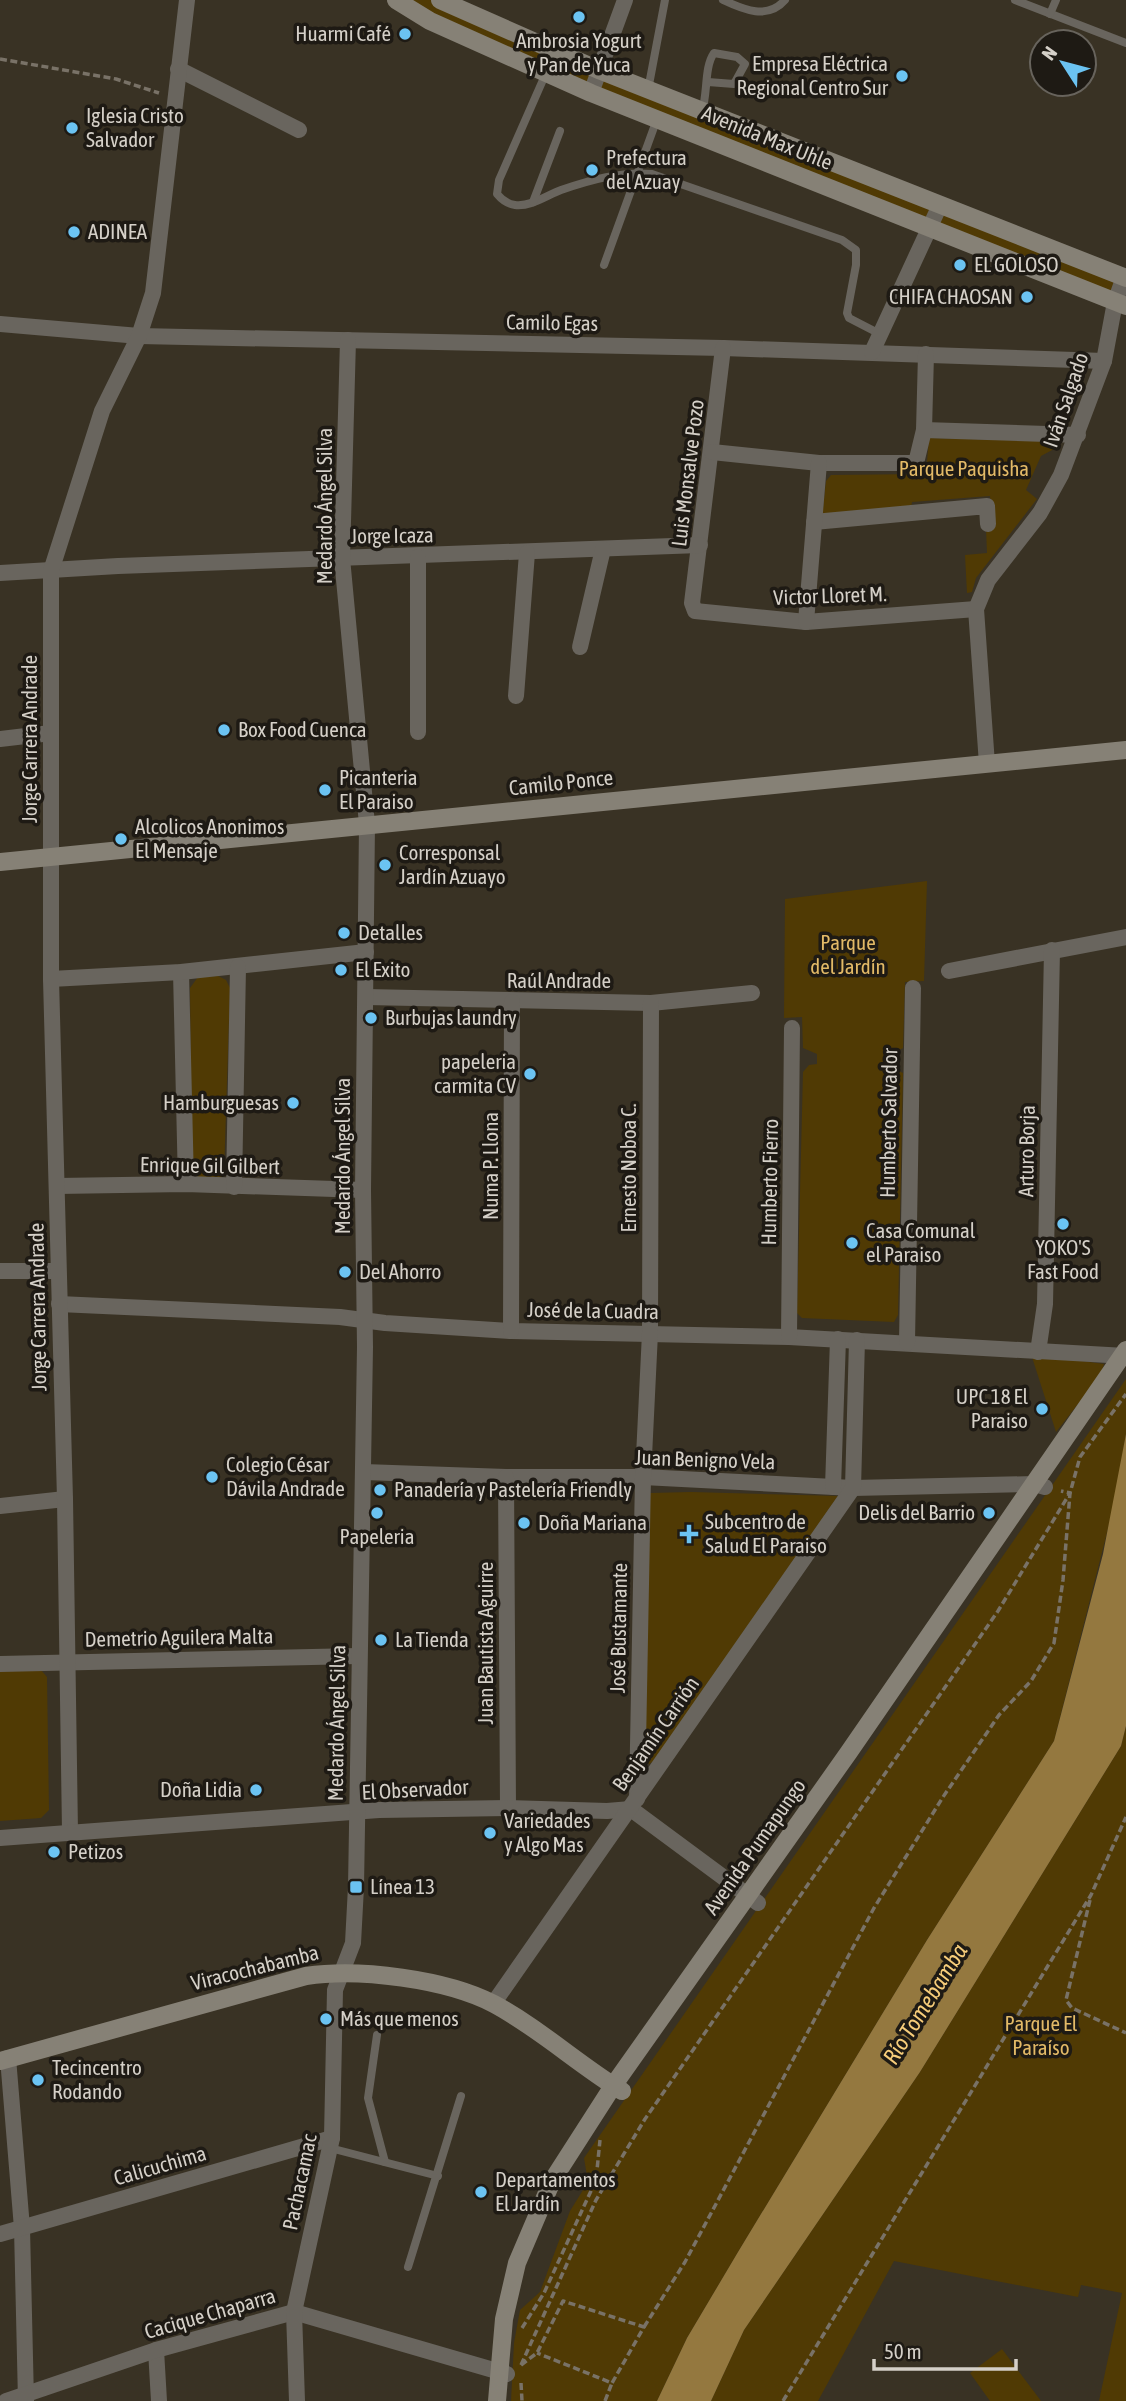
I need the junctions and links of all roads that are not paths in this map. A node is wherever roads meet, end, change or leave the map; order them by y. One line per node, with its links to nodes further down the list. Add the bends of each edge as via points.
1 (187, 0): 12 (street, Jorge Carrera Andrade)
2 (396, 0): 14 (main road, Avenida Max Uhle, via 430,21)
3 (440, 0): 13 (main road, Avenida Max Uhle)
4 (625, 0): 13 (street)
5 (666, 0): 16 (lane)
6 (723, 0): 7 (lane, via 762,12 777,9)
7 (785, 0)
8 (1015, 0): 10 (lane)
9 (1056, 0): 10 (lane)
10 (1051, 14): 11 (lane)
11 (1126, 43)
12 (178, 69): 20 (street); 31 (street, Jorge Carrera Andrade, via 153,293)
13 (601, 71): 16 (main road, Avenida Max Uhle); 17 (street)
14 (546, 73): 17 (main road, Avenida Max Uhle); 23 (lane, via 497,194 516,206)
15 (708, 82): 15 (lane, via 706,72 714,53 737,57 745,64 734,85); 18 (lane)
16 (648, 90): 18 (main road, Avenida Max Uhle)
17 (591, 93): 19 (main road, Avenida Max Uhle)
18 (702, 111): 24 (main road, Avenida Max Uhle)
19 (657, 119): 22 (lane); 25 (main road, Avenida Max Uhle)
20 (299, 130)
21 (560, 131): 23 (lane)
22 (637, 173): 23 (lane, via 597,179); 26 (lane); 30 (lane, via 842,240 856,250 849,318)
23 (533, 202)
24 (940, 205): 25 (street); 27 (main road, Avenida Max Uhle)
25 (929, 227): 28 (main road, Avenida Max Uhle); 30 (street)
26 (604, 265)
27 (1125, 277): 28 (street, Iván Salgado)
28 (1120, 304): 36 (street, Iván Salgado)
29 (0, 324): 31 (street, Camilo Egas)
30 (880, 334): 34 (street)
31 (139, 336): 32 (street, Camilo Egas); 48 (street, Jorge Carrera Andrade, via 102,411)
32 (348, 340): 33 (street, Camilo Egas); 47 (street, Medardo Ángel Silva)
33 (723, 348): 34 (street, Camilo Egas); 39 (street, Luis Monsalve Pozo)
34 (872, 352): 35 (street, Camilo Egas)
35 (926, 354): 36 (street, Camilo Egas); 37 (street)
36 (1104, 361): 38 (street, Iván Salgado)
37 (924, 430): 38 (street); 40 (street, via 919,458 910,466)
38 (1078, 435): 51 (street, Iván Salgado, via 1040,513 988,580)
39 (712, 452): 40 (street); 43 (street, Luis Monsalve Pozo)
40 (819, 463): 41 (street)
41 (814, 522): 42 (street, via 987,506); 52 (street)
42 (989, 524)
43 (701, 545): 44 (street, Jorge Icaza); 50 (street, Luis Monsalve Pozo)
44 (603, 550): 45 (street, Jorge Icaza); 53 (street)
45 (527, 553): 46 (street, Jorge Icaza); 54 (street)
46 (418, 557): 47 (street, Jorge Icaza); 55 (street)
47 (342, 558): 48 (street, Jorge Icaza); 60 (street, Medardo Ángel Silva)
48 (51, 571): 49 (street, Jorge Icaza); 56 (street, Jorge Carrera Andrade)
49 (0, 573)
50 (692, 603): 52 (street, Victor Lloret M., via 695,611 703,614)
51 (975, 609): 52 (street, Victor Lloret M.); 59 (street, Iván Salgado)
52 (806, 622)
53 (580, 647)
54 (516, 696)
55 (418, 732)
56 (51, 733): 57 (street); 61 (street, Jorge Carrera Andrade)
57 (0, 738)
58 (1126, 751): 59 (main road, Camilo Ponce)
59 (987, 764): 60 (main road, Camilo Ponce)
60 (367, 824): 61 (main road, Camilo Ponce); 65 (street, Medardo Ángel Silva)
61 (49, 857): 62 (main road, Camilo Ponce); 69 (street, Jorge Carrera Andrade)
62 (0, 862)
63 (1126, 937): 64 (street)
64 (1052, 950): 67 (street); 90 (street, Arturo Borja, via 1045,1304)
65 (366, 952): 66 (street); 72 (street, Medardo Ángel Silva)
66 (238, 967): 68 (street); 78 (street)
67 (949, 971)
68 (181, 972): 69 (street); 76 (street)
69 (51, 979): 77 (street, Jorge Carrera Andrade)
70 (913, 988): 89 (street, Humberto Salvador)
71 (752, 993): 74 (street, Raúl Andrade)
72 (366, 997): 73 (street, Raúl Andrade); 79 (street, Medardo Ángel Silva)
73 (512, 1002): 74 (street, Raúl Andrade); 84 (street, Numa P. Llona)
74 (651, 1003): 85 (street, Ernesto Noboa C.)
75 (792, 1028): 86 (street, Humberto Fierro)
76 (186, 1184): 77 (street, Enrique Gil Gilbert); 78 (street, Enrique Gil Gilbert)
77 (57, 1186): 81 (street, Jorge Carrera Andrade)
78 (234, 1187): 79 (street, Enrique Gil Gilbert)
79 (363, 1190): 83 (street, Medardo Ángel Silva)
80 (0, 1271): 81 (street)
81 (57, 1271): 82 (street, Jorge Carrera Andrade)
82 (59, 1304): 83 (street, José de la Cuadra); 98 (street, Jorge Carrera Andrade)
83 (365, 1321): 84 (street, José de la Cuadra); 92 (street, Medardo Ángel Silva)
84 (511, 1331): 85 (street, José de la Cuadra)
85 (650, 1333): 86 (street, José de la Cuadra); 94 (street, José Bustamante)
86 (789, 1337): 87 (street, José de la Cuadra)
87 (838, 1339): 88 (street, José de la Cuadra); 96 (street)
88 (857, 1340): 89 (street, José de la Cuadra); 97 (street)
89 (907, 1343): 90 (street, José de la Cuadra)
90 (1038, 1352): 91 (street, José de la Cuadra)
91 (1125, 1354): 95 (main road, Avenida Pumapungo)
92 (363, 1472): 93 (street, Juan Benigno Vela); 100 (street, Medardo Ángel Silva)
93 (506, 1478): 94 (street, Juan Benigno Vela); 104 (street, Juan Bautista Aguirre)
94 (643, 1478): 96 (street, Juan Benigno Vela); 103 (street, José Bustamante)
95 (1039, 1486): 97 (street, Juan Benigno Vela); 108 (main road, Avenida Pumapungo)
96 (833, 1487): 97 (street, Juan Benigno Vela)
97 (853, 1488): 103 (street, Benjamín Carrión)
98 (65, 1500): 99 (street); 101 (street, Jorge Carrera Andrade)
99 (0, 1506)
100 (358, 1656): 101 (street, Demetrio Aguilera Malta); 105 (street, Medardo Ángel Silva)
101 (65, 1661): 102 (street, Demetrio Aguilera Malta); 106 (street, Jorge Carrera Andrade)
102 (0, 1664)
103 (634, 1804): 104 (street, El Observador, via 607,1811); 108 (street); 110 (street, Benjamín Carrión)
104 (508, 1808): 105 (street, El Observador)
105 (356, 1814): 106 (street, El Observador); 109 (street, Medardo Ángel Silva, via 354,1943)
106 (70, 1832): 107 (street, El Observador)
107 (0, 1838)
108 (754, 1899): 113 (main road, Avenida Pumapungo)
109 (341, 1971): 110 (main road, Viracochabamba, via 402,1978); 112 (main road, Viracochabamba); 115 (street, Pachacamac, via 335,1990)
110 (493, 2004): 113 (main road, Viracochabamba)
111 (377, 2035): 116 (lane, via 368,2098)
112 (4, 2059): 118 (street)
113 (618, 2088): 123 (main road, Avenida Pumapungo, via 552,2181 532,2223 507,2308)
114 (461, 2096): 117 (lane)
115 (331, 2143): 116 (lane); 118 (street, Calicuchima); 121 (street, Pachacamac)
116 (385, 2162): 117 (lane)
117 (438, 2176): 120 (lane)
118 (22, 2228): 119 (street, Calicuchima); 124 (street)
119 (0, 2234)
120 (408, 2267)
121 (294, 2312): 122 (street, Cacique Chaparra); 123 (street, Cacique Chaparra); 127 (street, Pachacamac)
122 (156, 2350): 124 (street, Cacique Chaparra); 126 (street)
123 (502, 2373): 128 (main road, Avenida Pumapungo)
124 (25, 2398): 125 (street, Cacique Chaparra)
125 (6, 2401)
126 (159, 2401)
127 (297, 2401)
128 (497, 2401)

